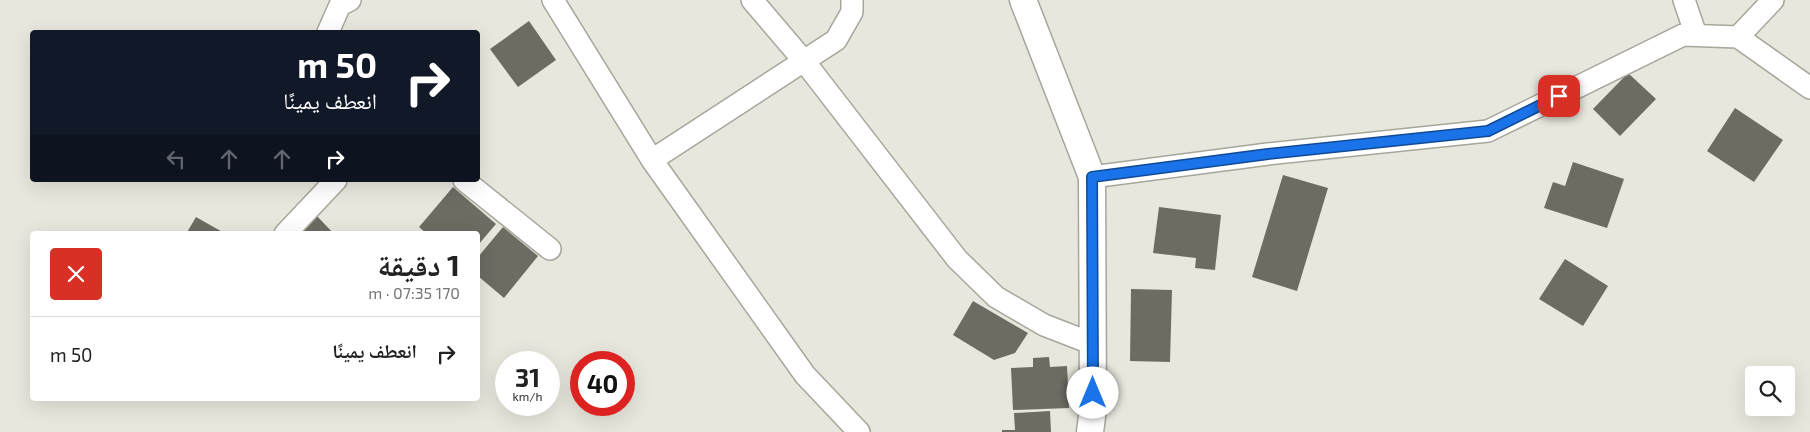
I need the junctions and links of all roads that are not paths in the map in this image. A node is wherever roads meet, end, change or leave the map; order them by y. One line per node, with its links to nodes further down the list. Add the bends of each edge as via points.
1 (350, 0): 8 (street, via 340,5)
2 (553, 0): 13 (street)
3 (752, 0): 11 (street)
4 (852, 0): 11 (street, via 852,12 836,40)
5 (1023, 0): 14 (street)
6 (1684, 0): 9 (street)
7 (1773, 0): 10 (street)
8 (329, 30)
9 (1696, 35): 10 (street); 14 (street, via 1683,35 1488,131 1268,154)
10 (1738, 37): 12 (street)
11 (804, 61): 13 (street); 19 (street, via 957,259 996,297 1044,325)
12 (1810, 88)
13 (652, 160): 20 (street, via 806,374)
14 (1092, 177): 19 (street)
15 (334, 182): 17 (street)
16 (466, 182): 18 (street)
17 (288, 231)
18 (550, 249)
19 (1093, 344): 21 (street)
20 (859, 432)
21 (1091, 432)

